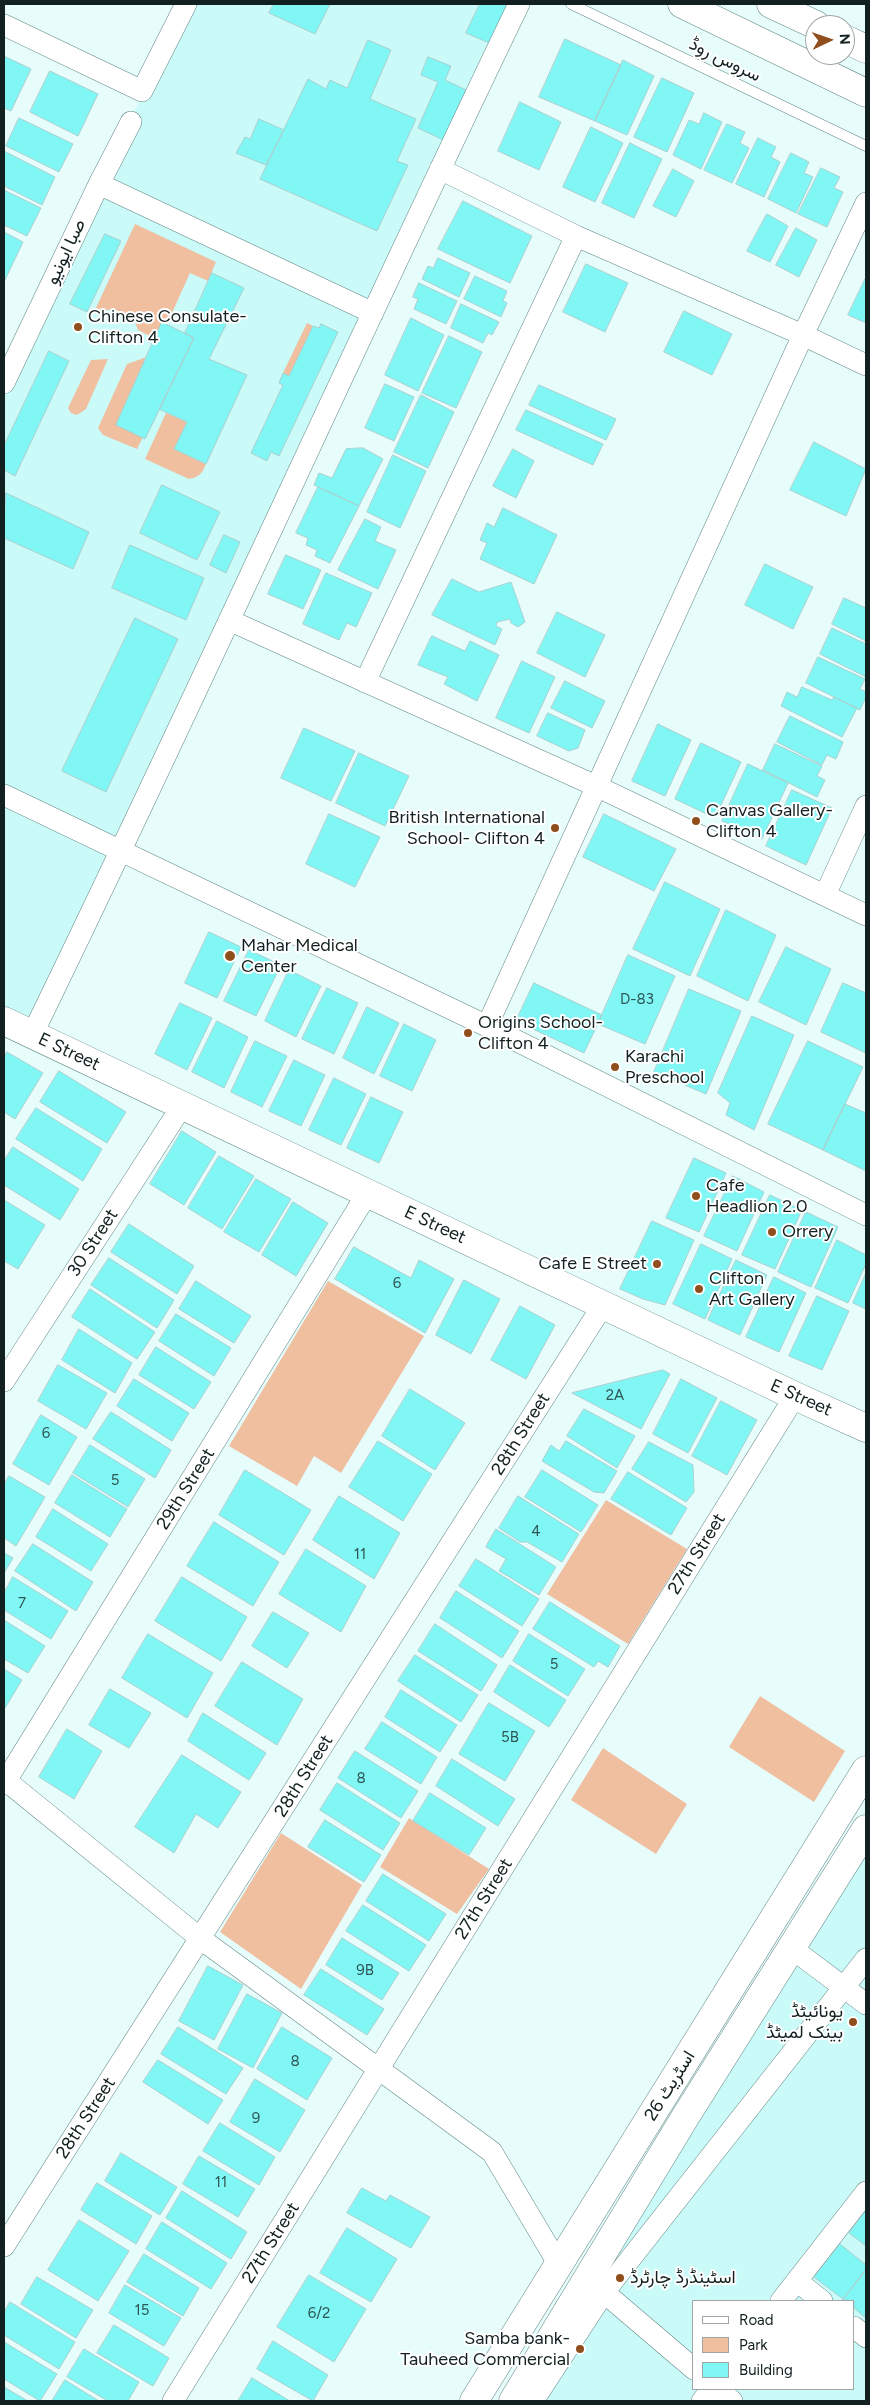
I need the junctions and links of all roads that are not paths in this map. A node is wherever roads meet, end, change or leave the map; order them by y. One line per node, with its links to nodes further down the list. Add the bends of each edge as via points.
1 (186, 4): 7 (street, via 142,92)
2 (519, 4): 12 (street)
3 (571, 4): 11 (lane, سروس روڈ)
4 (682, 4): 8 (main road)
5 (770, 4): 6 (main road); 8 (main road)
6 (805, 20)
7 (4, 26)
8 (750, 37): 9 (main road)
9 (866, 94)
10 (131, 122): 13 (street, صبا ایونیو)
11 (866, 146)
12 (440, 169): 15 (street); 16 (street)
13 (98, 184): 16 (street); 19 (street, صبا ایونیو)
14 (866, 203): 17 (street)
15 (576, 236): 17 (street); 21 (street)
16 (373, 313): 20 (street)
17 (803, 335): 18 (street); 22 (street)
18 (866, 365)
19 (4, 383)
20 (231, 621): 21 (street); 25 (street)
21 (365, 682): 22 (street)
22 (596, 786): 26 (street); 29 (street)
23 (4, 795): 25 (street)
24 (866, 806): 26 (street)
25 (123, 850): 29 (street); 30 (street)
26 (825, 895): 27 (street)
27 (866, 915)
28 (4, 1022): 30 (main road, E Street)
29 (486, 1026): 33 (street)
30 (32, 1035): 31 (main road, E Street)
31 (182, 1106): 32 (main road, E Street); 35 (street, 30 Street)
32 (367, 1194): 34 (main road, E Street); 39 (street, 29th Street)
33 (866, 1214)
34 (603, 1305): 36 (main road, E Street); 41 (street, 28th Street)
35 (4, 1381)
36 (794, 1396): 37 (main road, E Street); 46 (street, 27th Street)
37 (866, 1428)
38 (866, 1770): 49 (main road, اسٹریٹ 26)
39 (4, 1781): 41 (street)
40 (866, 1829): 42 (main road, اسٹریٹ 26)
41 (201, 1939): 46 (street); 48 (street, 28th Street)
42 (790, 1947): 44 (street); 51 (main road, اسٹریٹ 26, via 684,2119)
43 (866, 1959): 44 (street)
44 (844, 1988): 45 (street); 51 (street)
45 (866, 2004)
46 (379, 2070): 49 (street, via 492,2152); 59 (street, 27th Street)
47 (866, 2192): 50 (street)
48 (4, 2246)
49 (560, 2265): 60 (main road, اسٹریٹ 26)
50 (797, 2281): 52 (street); 53 (street)
51 (596, 2285): 56 (street); 61 (main road, اسٹریٹ 26); 62 (street)
52 (782, 2300)
53 (821, 2300)
54 (855, 2328): 55 (street)
55 (866, 2337)
56 (692, 2367)
57 (711, 2390): 63 (street)
58 (718, 2390): 64 (street)
59 (173, 2401)
60 (474, 2401)
61 (513, 2401)
62 (532, 2401)
63 (702, 2401)
64 (732, 2401)

